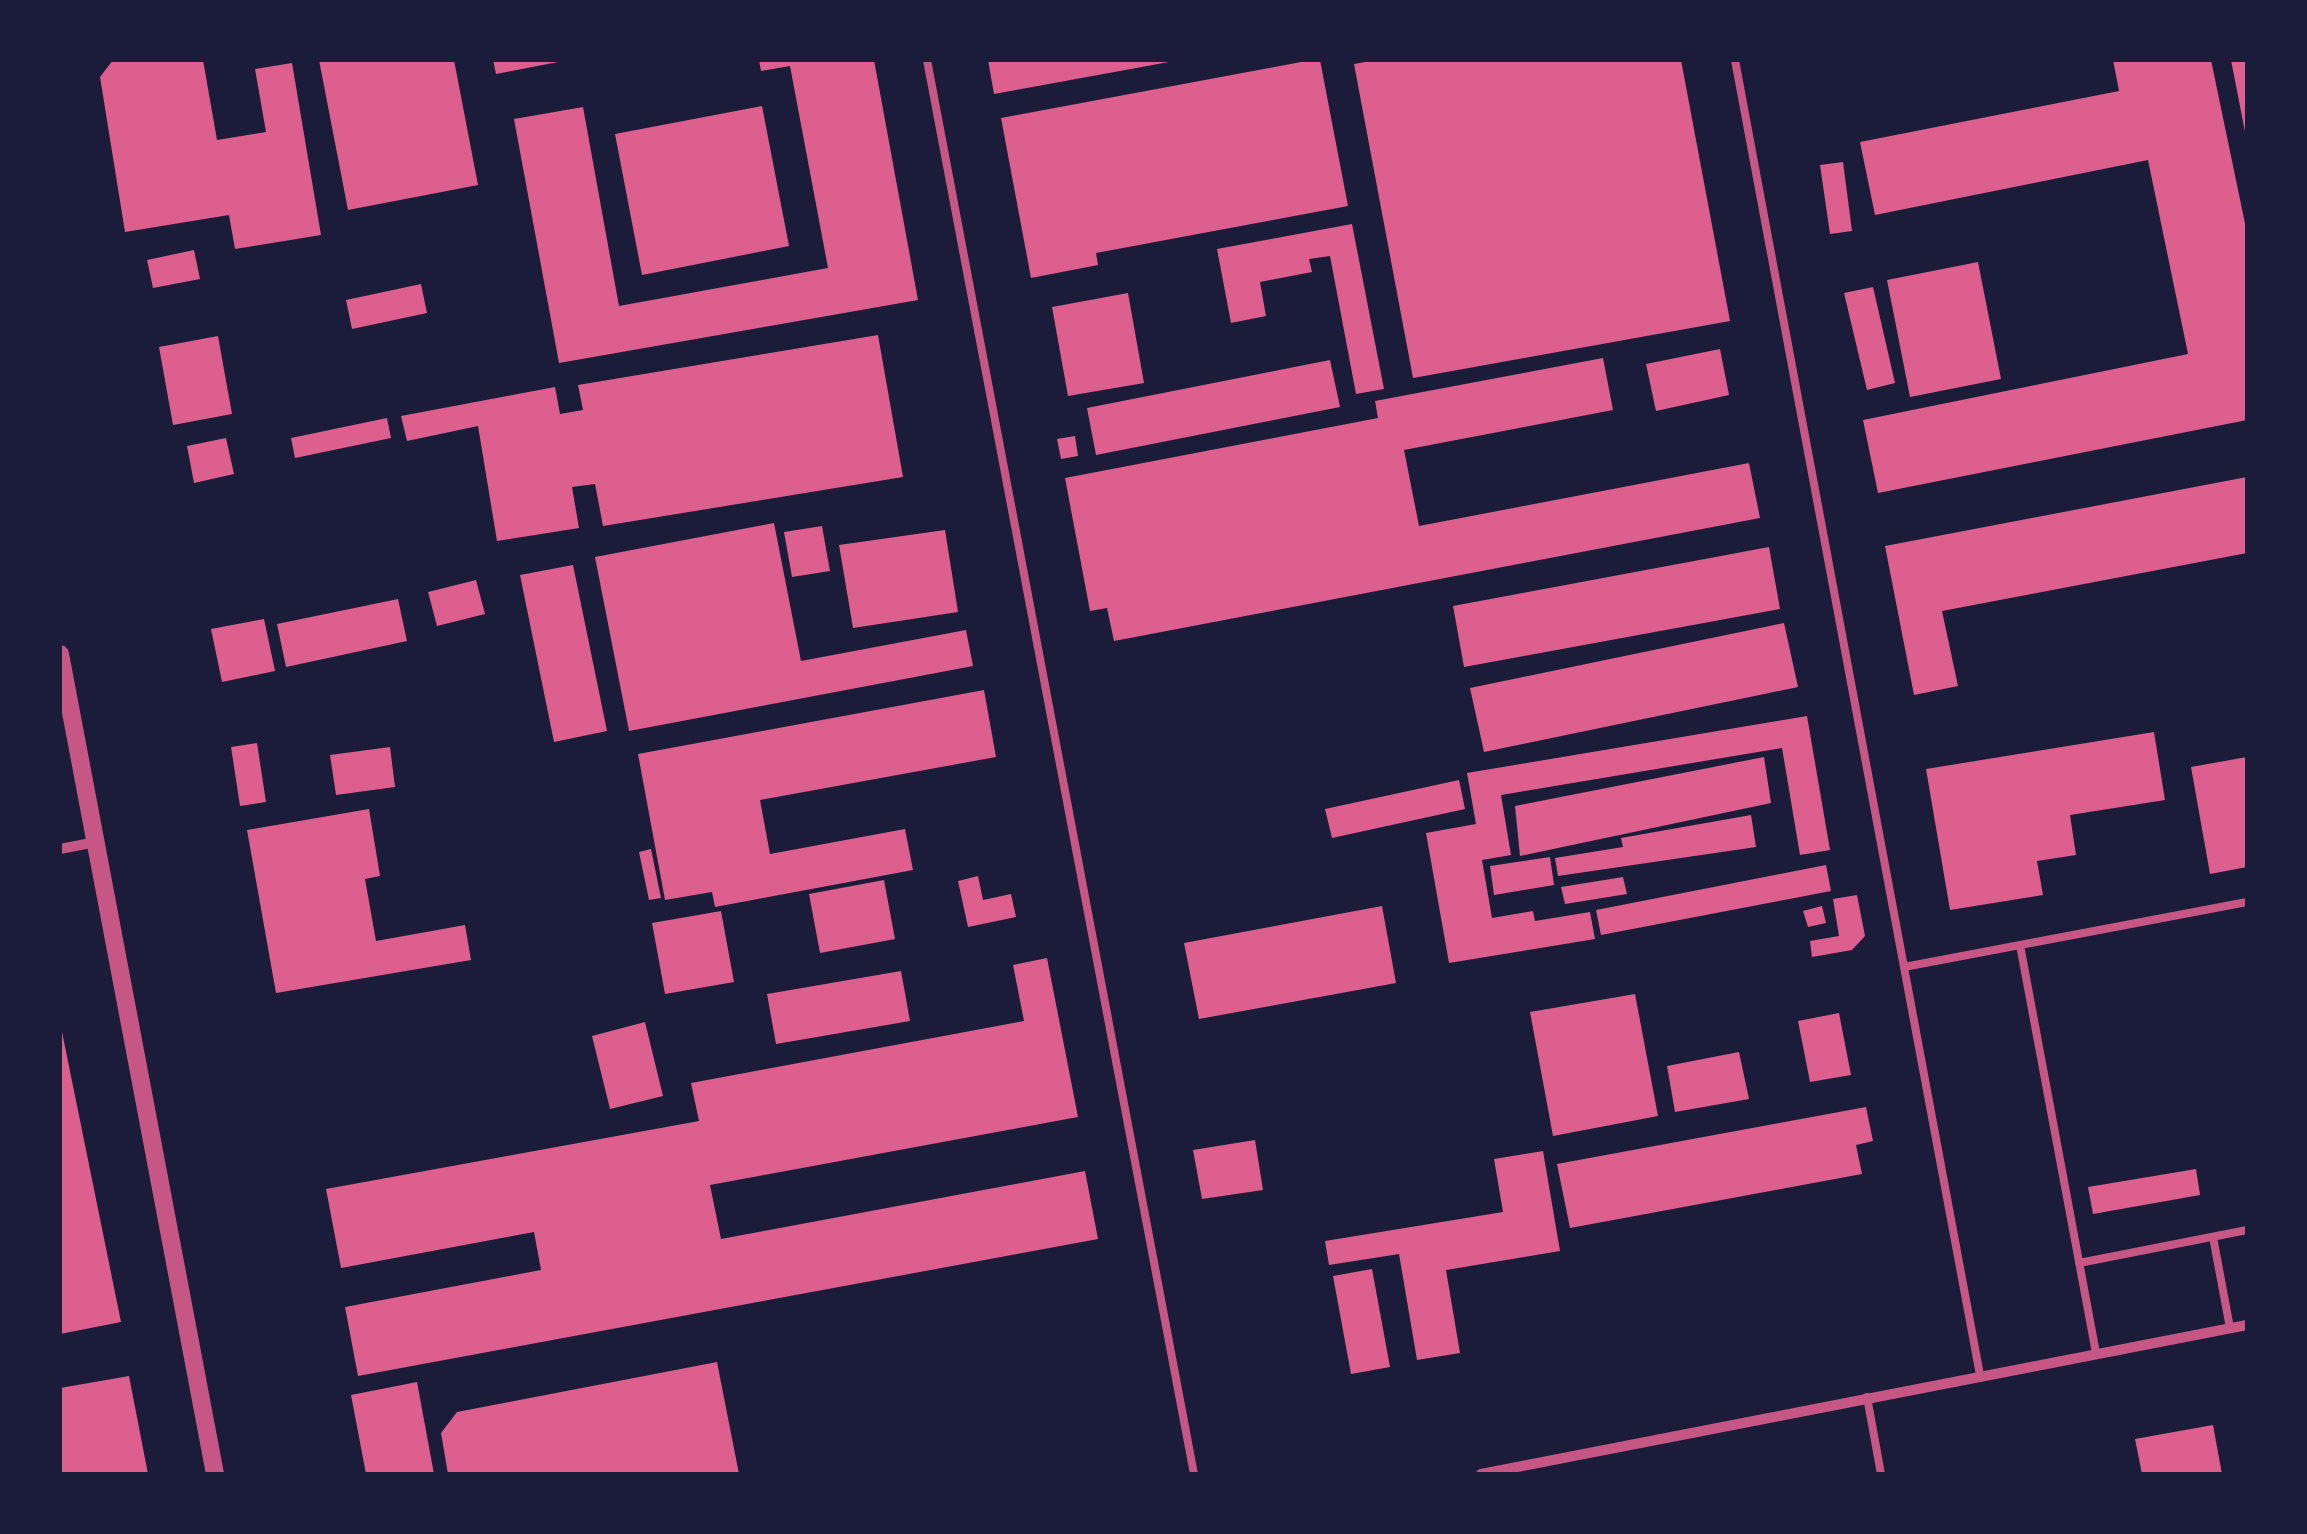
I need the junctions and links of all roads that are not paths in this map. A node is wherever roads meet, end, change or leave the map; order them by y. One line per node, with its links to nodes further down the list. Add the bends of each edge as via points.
1 (927, 60): 18 (lane)
2 (1735, 60): 8 (lane)
3 (60, 654): 4 (street)
4 (96, 842): 5 (street); 17 (street)
5 (60, 848)
6 (2247, 902): 7 (lane)
7 (2020, 945): 8 (lane); 11 (lane)
8 (1904, 967): 15 (lane)
9 (2247, 1230): 10 (lane)
10 (2213, 1237): 11 (lane); 13 (lane)
11 (2080, 1263): 14 (lane)
12 (2247, 1325): 13 (street)
13 (2230, 1328): 14 (street)
14 (2096, 1353): 15 (street)
15 (1980, 1375): 16 (street)
16 (1867, 1397): 19 (street); 20 (lane)
17 (215, 1474)
18 (1194, 1474)
19 (1481, 1474)
20 (1881, 1474)

